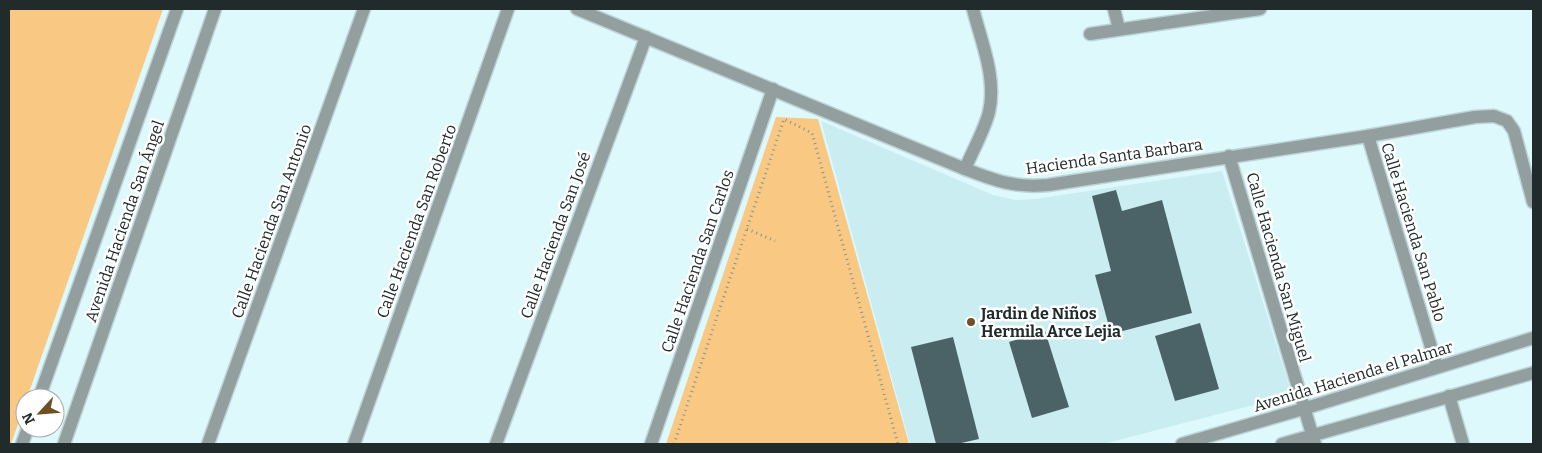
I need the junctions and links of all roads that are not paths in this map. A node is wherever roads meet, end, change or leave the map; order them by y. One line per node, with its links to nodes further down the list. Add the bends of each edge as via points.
1 (177, 9): 20 (street, Avenida Hacienda San Ángel)
2 (216, 9): 24 (street, Avenida Hacienda San Ángel)
3 (364, 9): 25 (street, Calle Hacienda San Antonio)
4 (508, 9): 26 (street, Calle Hacienda San Roberto)
5 (577, 9): 11 (street, Hacienda Santa Barbara)
6 (972, 9): 15 (street, via 990,72 992,93 989,113)
7 (1114, 9): 9 (street)
8 (1259, 9): 9 (street)
9 (1119, 29): 10 (street)
10 (1090, 34)
11 (646, 37): 12 (street, Hacienda Santa Barbara); 27 (street, Calle Hacienda San José)
12 (773, 89): 15 (street, Hacienda Santa Barbara); 28 (street, Calle Hacienda San Carlos)
13 (1368, 136): 14 (street, Hacienda Santa Barbara); 16 (street, Hacienda Santa Barbara, via 1475,117 1494,116 1507,120 1514,131); 18 (street, Calle Hacienda San Pablo)
14 (1229, 156): 15 (street, Hacienda Santa Barbara, via 1028,186 1007,184); 22 (street, Calle Hacienda San Miguel)
15 (965, 169)
16 (1533, 202)
17 (1533, 338): 18 (street, Avenida Hacienda el Palmar)
18 (1437, 367): 22 (street, Avenida Hacienda el Palmar)
19 (1533, 373): 21 (street)
20 (43, 388)
21 (1449, 396): 23 (street); 31 (street)
22 (1303, 409): 23 (street, Calle Hacienda San Miguel); 29 (street, Avenida Hacienda el Palmar)
23 (1314, 440): 30 (street)
24 (64, 444)
25 (208, 444)
26 (354, 444)
27 (496, 444)
28 (652, 444)
29 (1182, 444)
30 (1282, 444)
31 (1463, 444)

